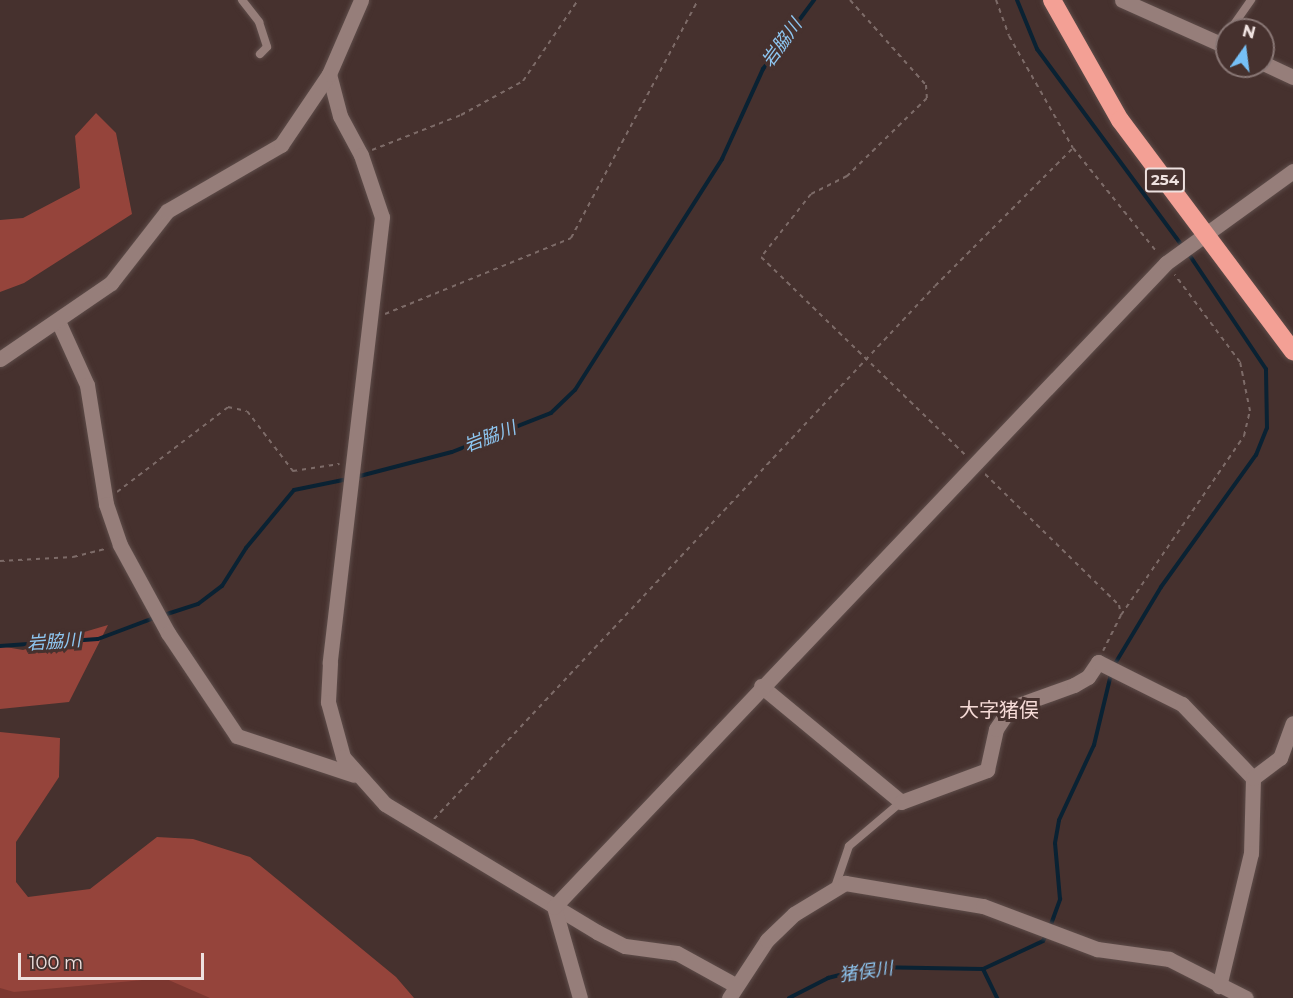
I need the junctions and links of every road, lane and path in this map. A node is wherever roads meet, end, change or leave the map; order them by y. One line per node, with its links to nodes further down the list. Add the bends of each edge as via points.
1 (242, 0): 12 (lane, via 259,22 267,48)
2 (361, 0): 14 (street)
3 (578, 0): 17 (path, via 524,81 461,115)
4 (698, 0): 21 (path, via 571,238)
5 (850, 0): 25 (path, via 926,85 927,98 847,176 811,194 761,257)
6 (996, 0): 16 (path, via 1009,36)
7 (1052, 0): 19 (highway, 254, via 1102,93)
8 (1122, 0): 11 (street)
9 (1251, 0): 10 (lane)
10 (1239, 18)
11 (1215, 34)
12 (260, 54)
13 (1275, 69): 15 (street)
14 (329, 74): 17 (street, via 340,116); 22 (street, via 281,145 167,211 111,283)
15 (1293, 77)
16 (1073, 148): 20 (path); 25 (path, via 935,286)
17 (361, 154): 21 (street, via 382,217)
18 (1293, 171): 19 (street)
19 (1206, 234): 20 (street); 23 (highway, 254)
20 (1166, 263): 27 (street); 31 (path, via 1240,362 1250,411 1244,436)
21 (373, 318): 26 (street)
22 (58, 321): 24 (street); 28 (street, via 87,385)
23 (1293, 351)
24 (0, 359)
25 (868, 364): 27 (path); 38 (path)
26 (354, 460): 28 (path, via 309,473 293,471 248,411 228,407); 35 (street, via 328,702 334,733)
27 (973, 463): 31 (path, via 1087,571 1119,605); 33 (street)
28 (105, 501): 29 (street)
29 (120, 544): 30 (path, via 74,557); 35 (street, via 168,633 237,736)
30 (0, 561)
31 (1121, 615): 32 (path)
32 (1098, 662): 36 (street, via 1182,704); 37 (street, via 1088,677 1074,685 1010,708 996,729 987,770)
33 (761, 686): 37 (street); 40 (street)
34 (1293, 723): 36 (street, via 1280,758)
35 (354, 775): 38 (street, via 384,804)
36 (1253, 778): 41 (street, via 1251,853)
37 (901, 802): 39 (lane, via 849,846)
38 (426, 827): 40 (street)
39 (834, 889): 41 (street, via 845,884 983,906 1097,949 1168,959); 42 (street, via 767,940)
40 (554, 907): 42 (street, via 626,946 677,953); 44 (street)
41 (1219, 986): 43 (street)
42 (732, 991)
43 (1237, 997)
44 (580, 998)

